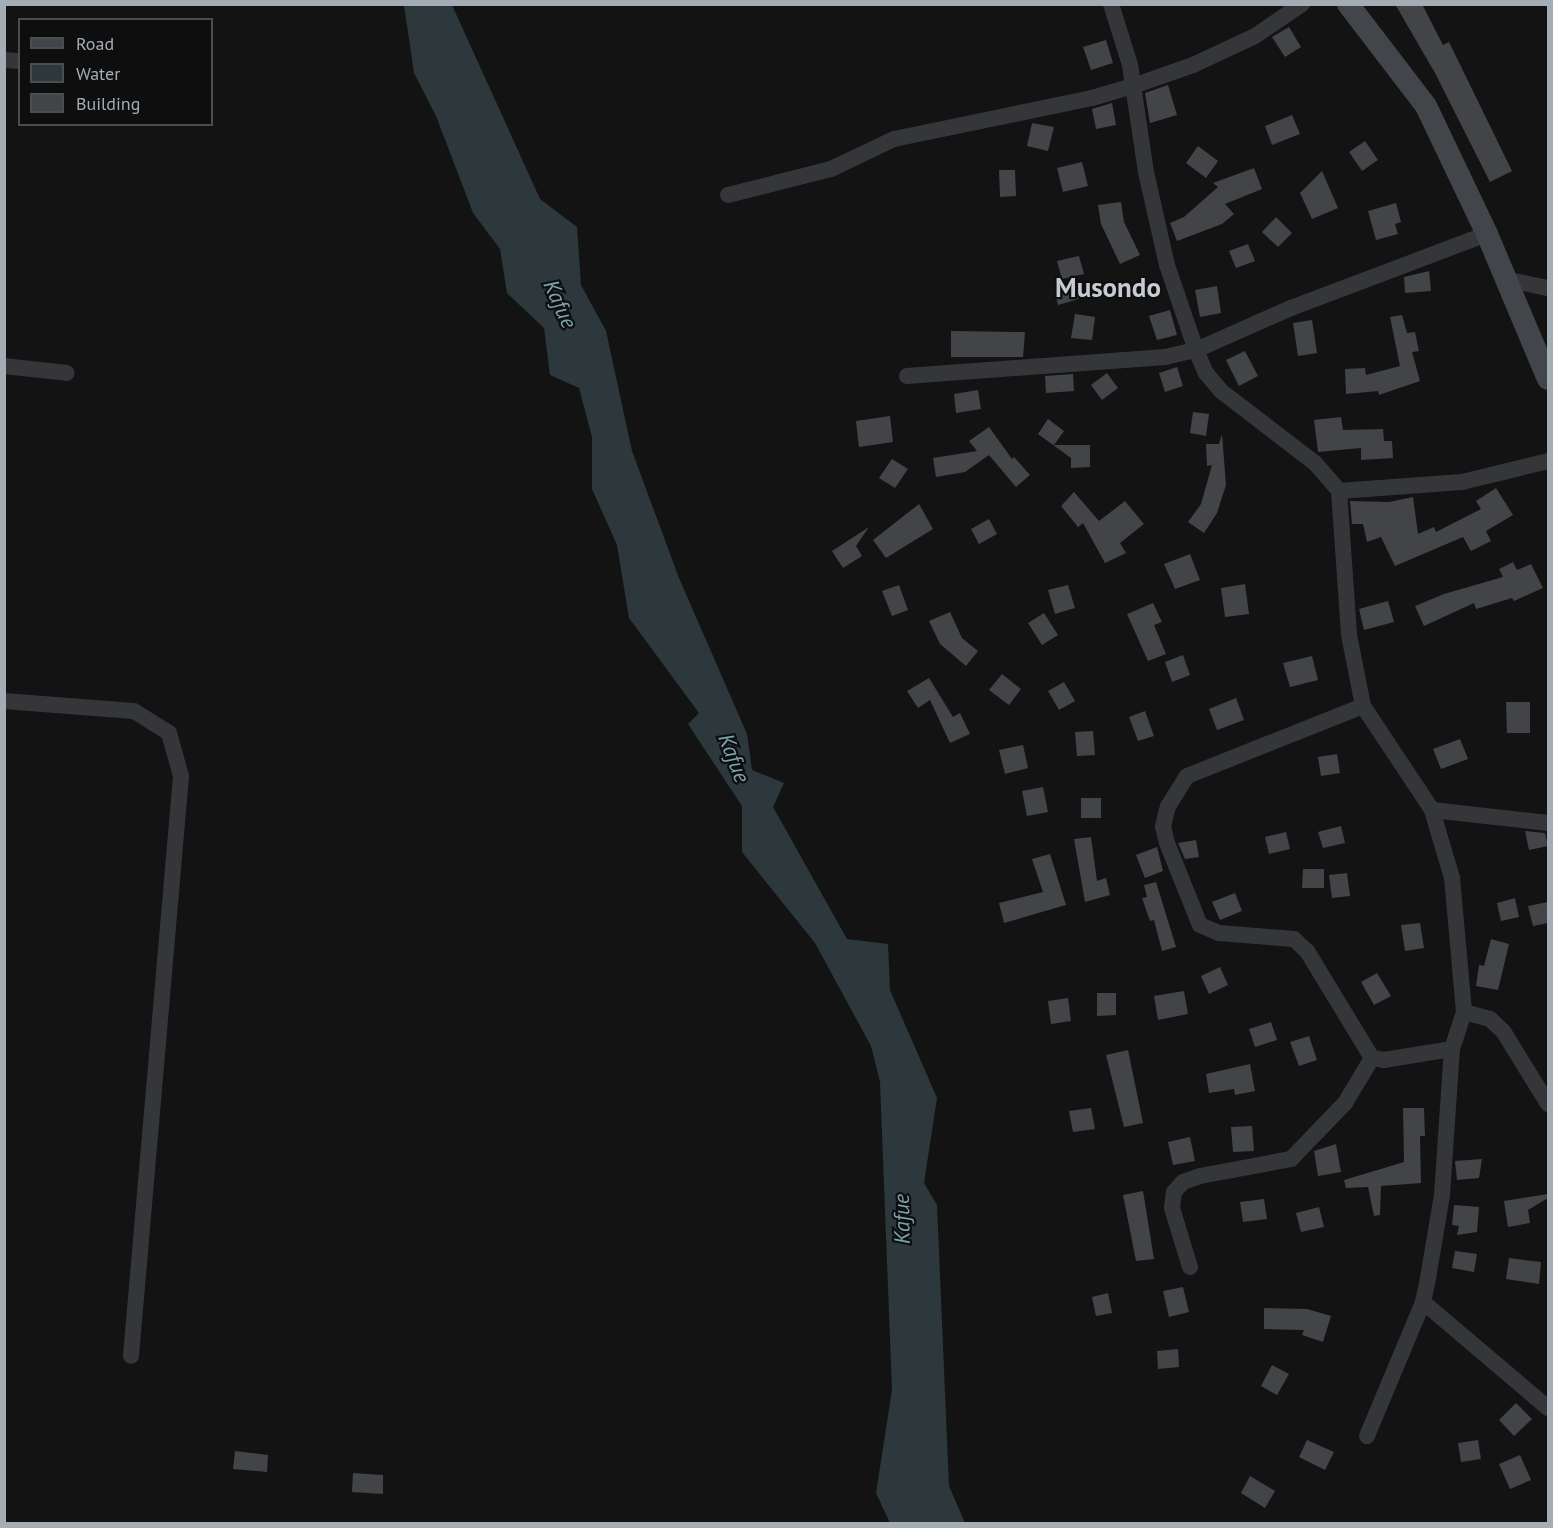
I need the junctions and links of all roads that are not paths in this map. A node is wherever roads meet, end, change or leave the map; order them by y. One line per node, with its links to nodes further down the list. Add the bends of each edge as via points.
1 (1111, 4): 4 (street)
2 (1302, 4): 4 (street, via 1255,36 1193,65)
3 (1348, 4): 6 (street, via 1426,106)
4 (1133, 86): 5 (street, via 894,139 831,169); 9 (street, via 1146,172 1167,265)
5 (728, 195)
6 (1487, 234): 7 (street); 9 (street, via 1291,308)
7 (1504, 279): 8 (street); 13 (street)
8 (1548, 288)
9 (1196, 350): 12 (street, via 1165,357); 15 (street, via 1206,373 1221,391 1315,463)
10 (4, 366): 11 (street)
11 (67, 373)
12 (907, 376)
13 (1548, 379)
14 (1548, 461): 15 (street, via 1462,482)
15 (1339, 491): 17 (street, via 1349,635)
16 (4, 701): 26 (street, via 134,711 169,733 182,776)
17 (1363, 706): 18 (street); 22 (street, via 1187,776 1175,789 1163,825 1200,925 1219,933 1293,939 1307,951)
18 (1432, 810): 19 (street); 20 (street, via 1452,878)
19 (1548, 823)
20 (1464, 1012): 21 (street); 23 (street, via 1490,1019 1503,1031)
21 (1452, 1049): 22 (street, via 1384,1060); 25 (street, via 1442,1195)
22 (1372, 1058): 24 (street, via 1345,1102 1291,1160 1200,1176 1183,1182 1174,1192 1172,1208)
23 (1548, 1104)
24 (1190, 1267)
25 (1423, 1302): 27 (street); 28 (street)
26 (131, 1356)
27 (1548, 1408)
28 (1367, 1436)

